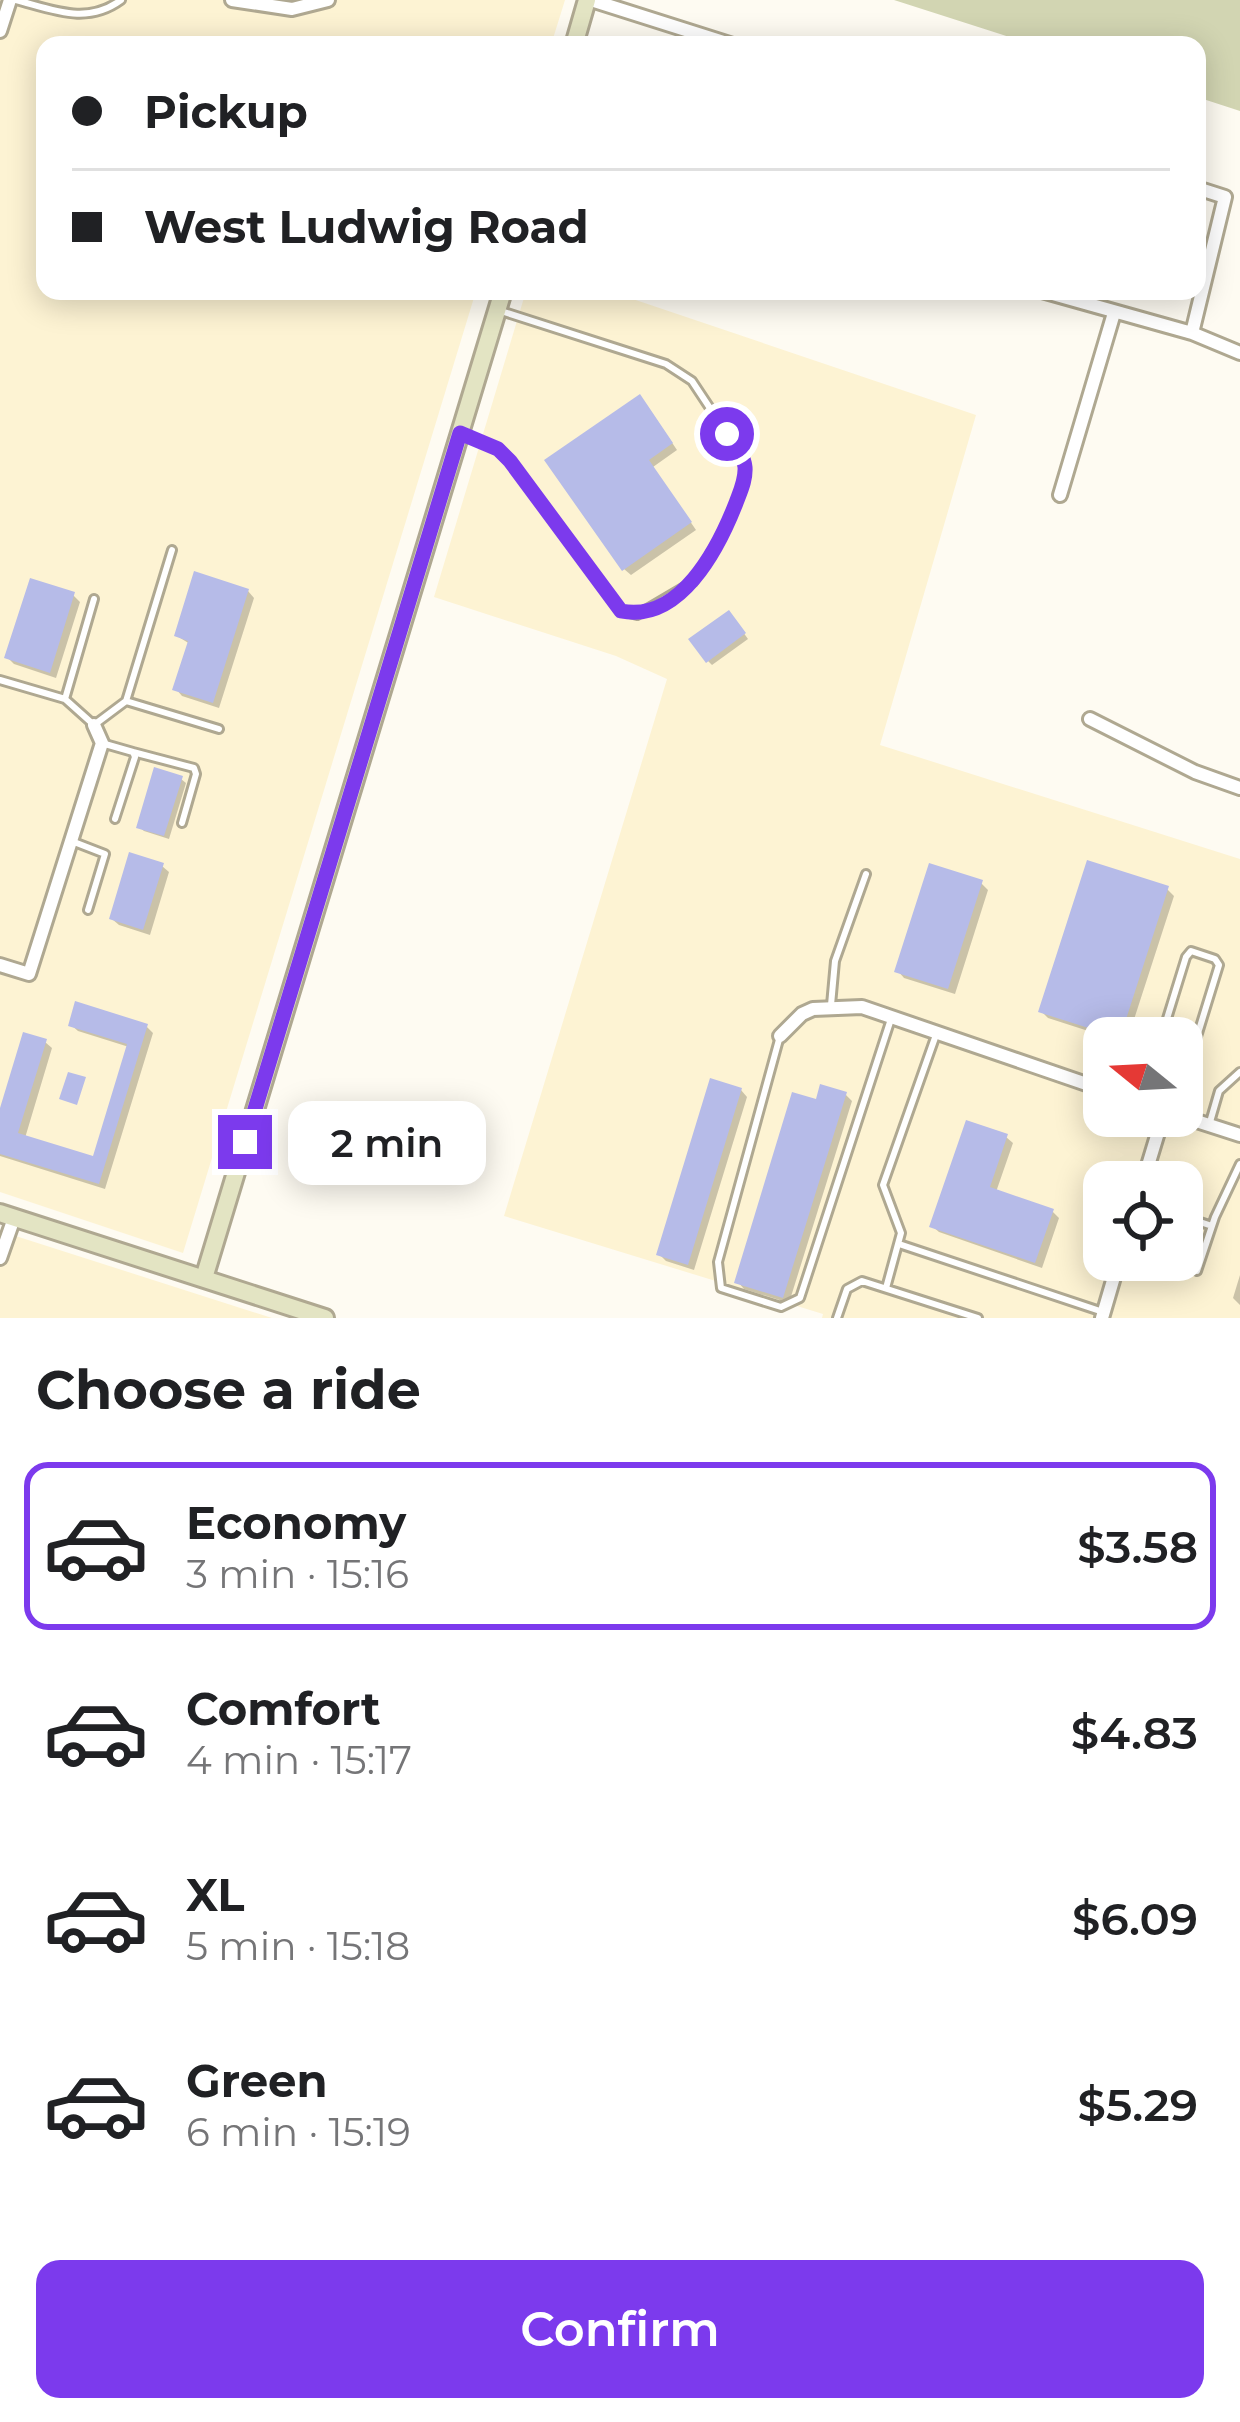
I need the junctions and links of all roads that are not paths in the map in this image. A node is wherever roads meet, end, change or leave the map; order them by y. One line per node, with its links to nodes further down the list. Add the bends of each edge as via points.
1 (13, 0): 2 (lane, via 101,15); 6 (street)
2 (121, 0)
3 (232, 0): 4 (street, via 292,9)
4 (328, 0)
5 (589, 0): 7 (main road); 8 (street)
6 (0, 32)
7 (577, 36)
8 (693, 36)
9 (1206, 191): 10 (street, via 1225,197)
10 (1206, 275)
11 (500, 300): 14 (main road)
12 (1071, 300): 15 (street)
13 (1200, 300): 16 (street)
14 (497, 310): 18 (main road); 18 (lane, via 666,364 692,381 745,461 745,480 693,582 637,615 621,611 510,461)
15 (1114, 313): 16 (street); 19 (street)
16 (1192, 333): 17 (street)
17 (1240, 353)
18 (460, 433): 56 (main road)
19 (1060, 496)
20 (172, 550): 24 (lane)
21 (94, 599): 23 (lane)
22 (0, 680): 23 (lane)
23 (65, 699): 26 (lane)
24 (126, 701): 26 (lane); 27 (lane)
25 (1090, 719): 30 (street)
26 (94, 725): 28 (street)
27 (219, 729)
28 (102, 743): 29 (lane); 33 (street)
29 (133, 752): 31 (lane); 32 (lane, via 194,768)
30 (1240, 788)
31 (116, 819)
32 (182, 823)
33 (71, 840): 35 (lane, via 105,854); 36 (street, via 29,974)
34 (866, 874): 37 (lane, via 836,961)
35 (88, 910)
36 (0, 965)
37 (831, 1006): 38 (street); 42 (street, via 802,1014)
38 (891, 1017): 41 (street); 42 (lane, via 800,1298 781,1307 721,1288 718,1262)
39 (1167, 1017): 40 (lane, via 1191,951 1219,965)
40 (1203, 1017)
41 (938, 1033): 44 (street); 53 (lane, via 883,1185)
42 (780, 1036)
43 (1240, 1072): 46 (lane, via 1219,1091)
44 (1083, 1083)
45 (1203, 1123): 46 (street)
46 (1209, 1125): 47 (street)
47 (1240, 1135)
48 (1240, 1164): 49 (lane)
49 (1237, 1175): 52 (lane)
50 (7, 1216): 55 (street); 56 (main road)
51 (1203, 1223): 52 (lane)
52 (1212, 1226): 54 (lane)
53 (899, 1244): 58 (lane); 59 (lane)
54 (1203, 1252)
55 (0, 1258)
56 (205, 1278): 60 (main road)
57 (1113, 1281): 59 (street)
58 (886, 1288): 61 (lane, via 862,1281 847,1289); 62 (lane)
59 (1103, 1316)
60 (325, 1318)
61 (837, 1318)
62 (978, 1318)

